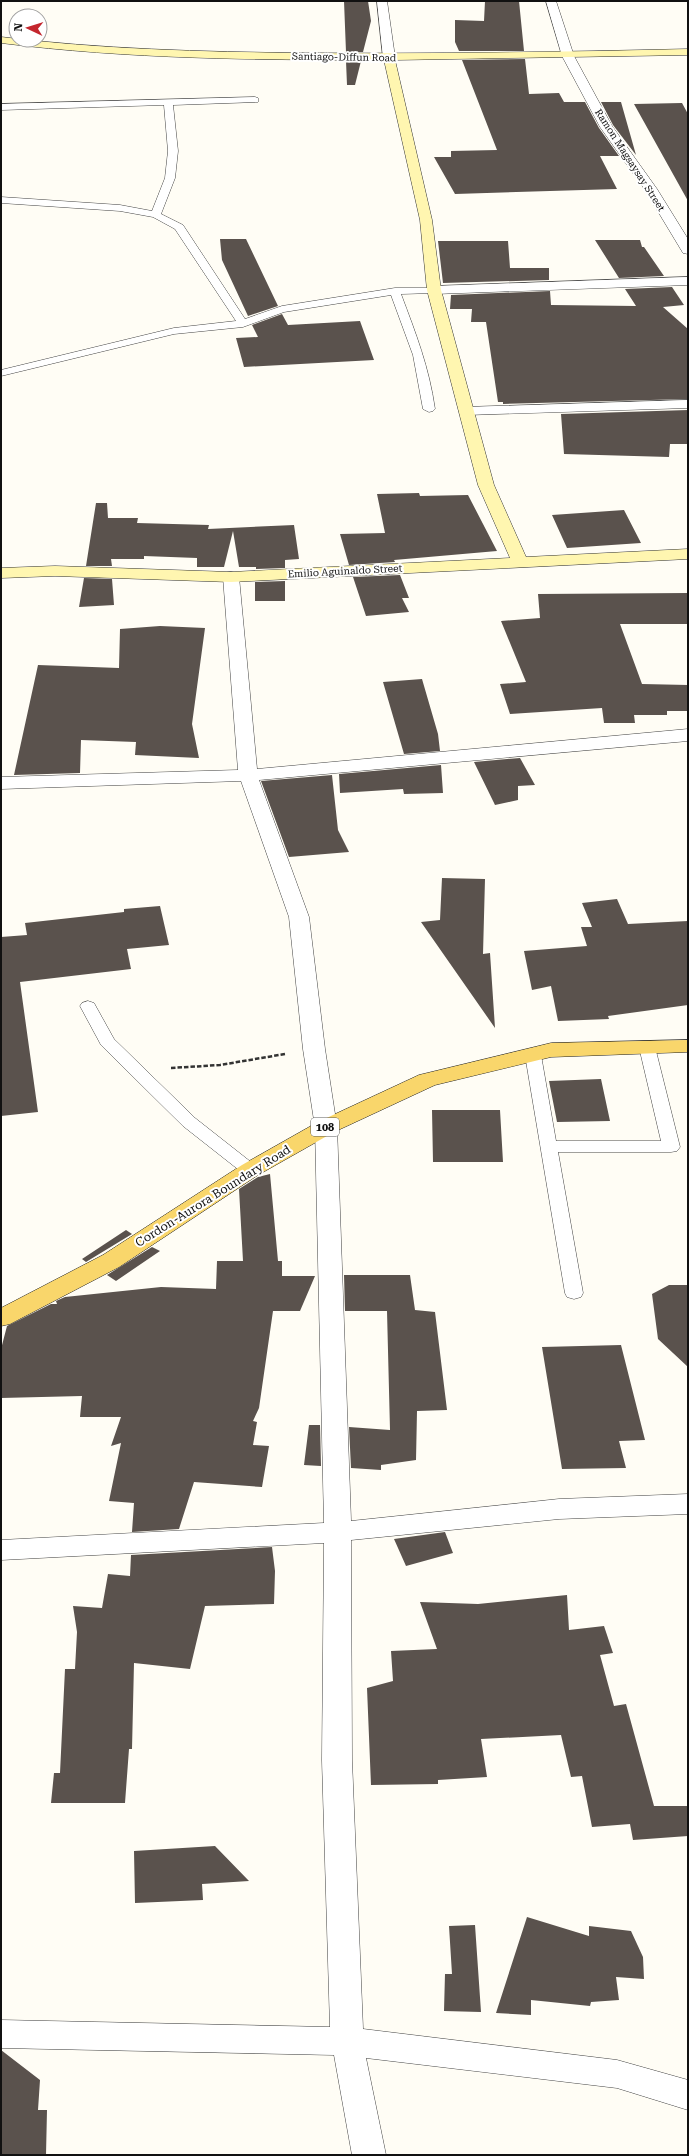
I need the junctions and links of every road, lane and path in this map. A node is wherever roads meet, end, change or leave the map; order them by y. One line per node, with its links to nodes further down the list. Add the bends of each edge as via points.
1 (382, 1): 6 (street)
2 (552, 1): 5 (street, Ramon Magsaysay Street)
3 (1, 40): 6 (street, Santiago-Diffun Road, via 81,50)
4 (688, 52): 5 (street, Santiago-Diffun Road)
5 (568, 56): 6 (street, Santiago-Diffun Road); 12 (street, Ramon Magsaysay Street, via 606,127 651,190)
6 (389, 58): 14 (street, via 426,220)
7 (255, 100): 8 (lane)
8 (168, 102): 9 (lane); 11 (lane, via 173,151 170,178)
9 (1, 107)
10 (1, 200): 11 (lane, via 120,208)
11 (156, 215): 16 (lane, via 179,228 190,241)
12 (688, 250)
13 (688, 281): 14 (street)
14 (434, 290): 15 (lane); 20 (street)
15 (395, 291): 16 (lane, via 282,309); 19 (lane, via 419,355)
16 (243, 324): 17 (lane, via 174,331)
17 (1, 373)
18 (688, 404): 20 (street)
19 (429, 409)
20 (466, 412): 22 (street, via 486,485)
21 (688, 554): 22 (street, Emilio Aguinaldo Street)
22 (520, 563): 24 (street, Emilio Aguinaldo Street)
23 (1, 573): 24 (street, Emilio Aguinaldo Street, via 55,571)
24 (230, 577): 26 (street)
25 (688, 735): 26 (street)
26 (248, 776): 27 (street); 31 (street, via 299,917)
27 (1, 783)
28 (88, 1006): 33 (lane, via 107,1041)
29 (688, 1046): 30 (main road, Cordon-Aurora Boundary Road / 108)
30 (647, 1047): 32 (main road, Cordon-Aurora Boundary Road / 108, via 551,1050); 35 (lane, via 671,1147)
31 (314, 1049): 33 (path, via 220,1066); 34 (street)
32 (533, 1055): 34 (main road, Cordon-Aurora Boundary Road / 108, via 427,1080); 35 (lane)
33 (135, 1068): 36 (lane, via 189,1122)
34 (326, 1127): 36 (main road, Cordon-Aurora Boundary Road / 108); 40 (street)
35 (548, 1146): 37 (lane)
36 (250, 1170): 38 (main road, Cordon-Aurora Boundary Road / 108, via 110,1261)
37 (574, 1293)
38 (1, 1318)
39 (688, 1504): 40 (street, via 559,1509)
40 (338, 1532): 41 (street); 43 (street, via 337,1760)
41 (1, 1550)
42 (1, 2034): 43 (street)
43 (347, 2041): 44 (street, via 617,2074); 45 (street)
44 (688, 2095)
45 (369, 2155)

